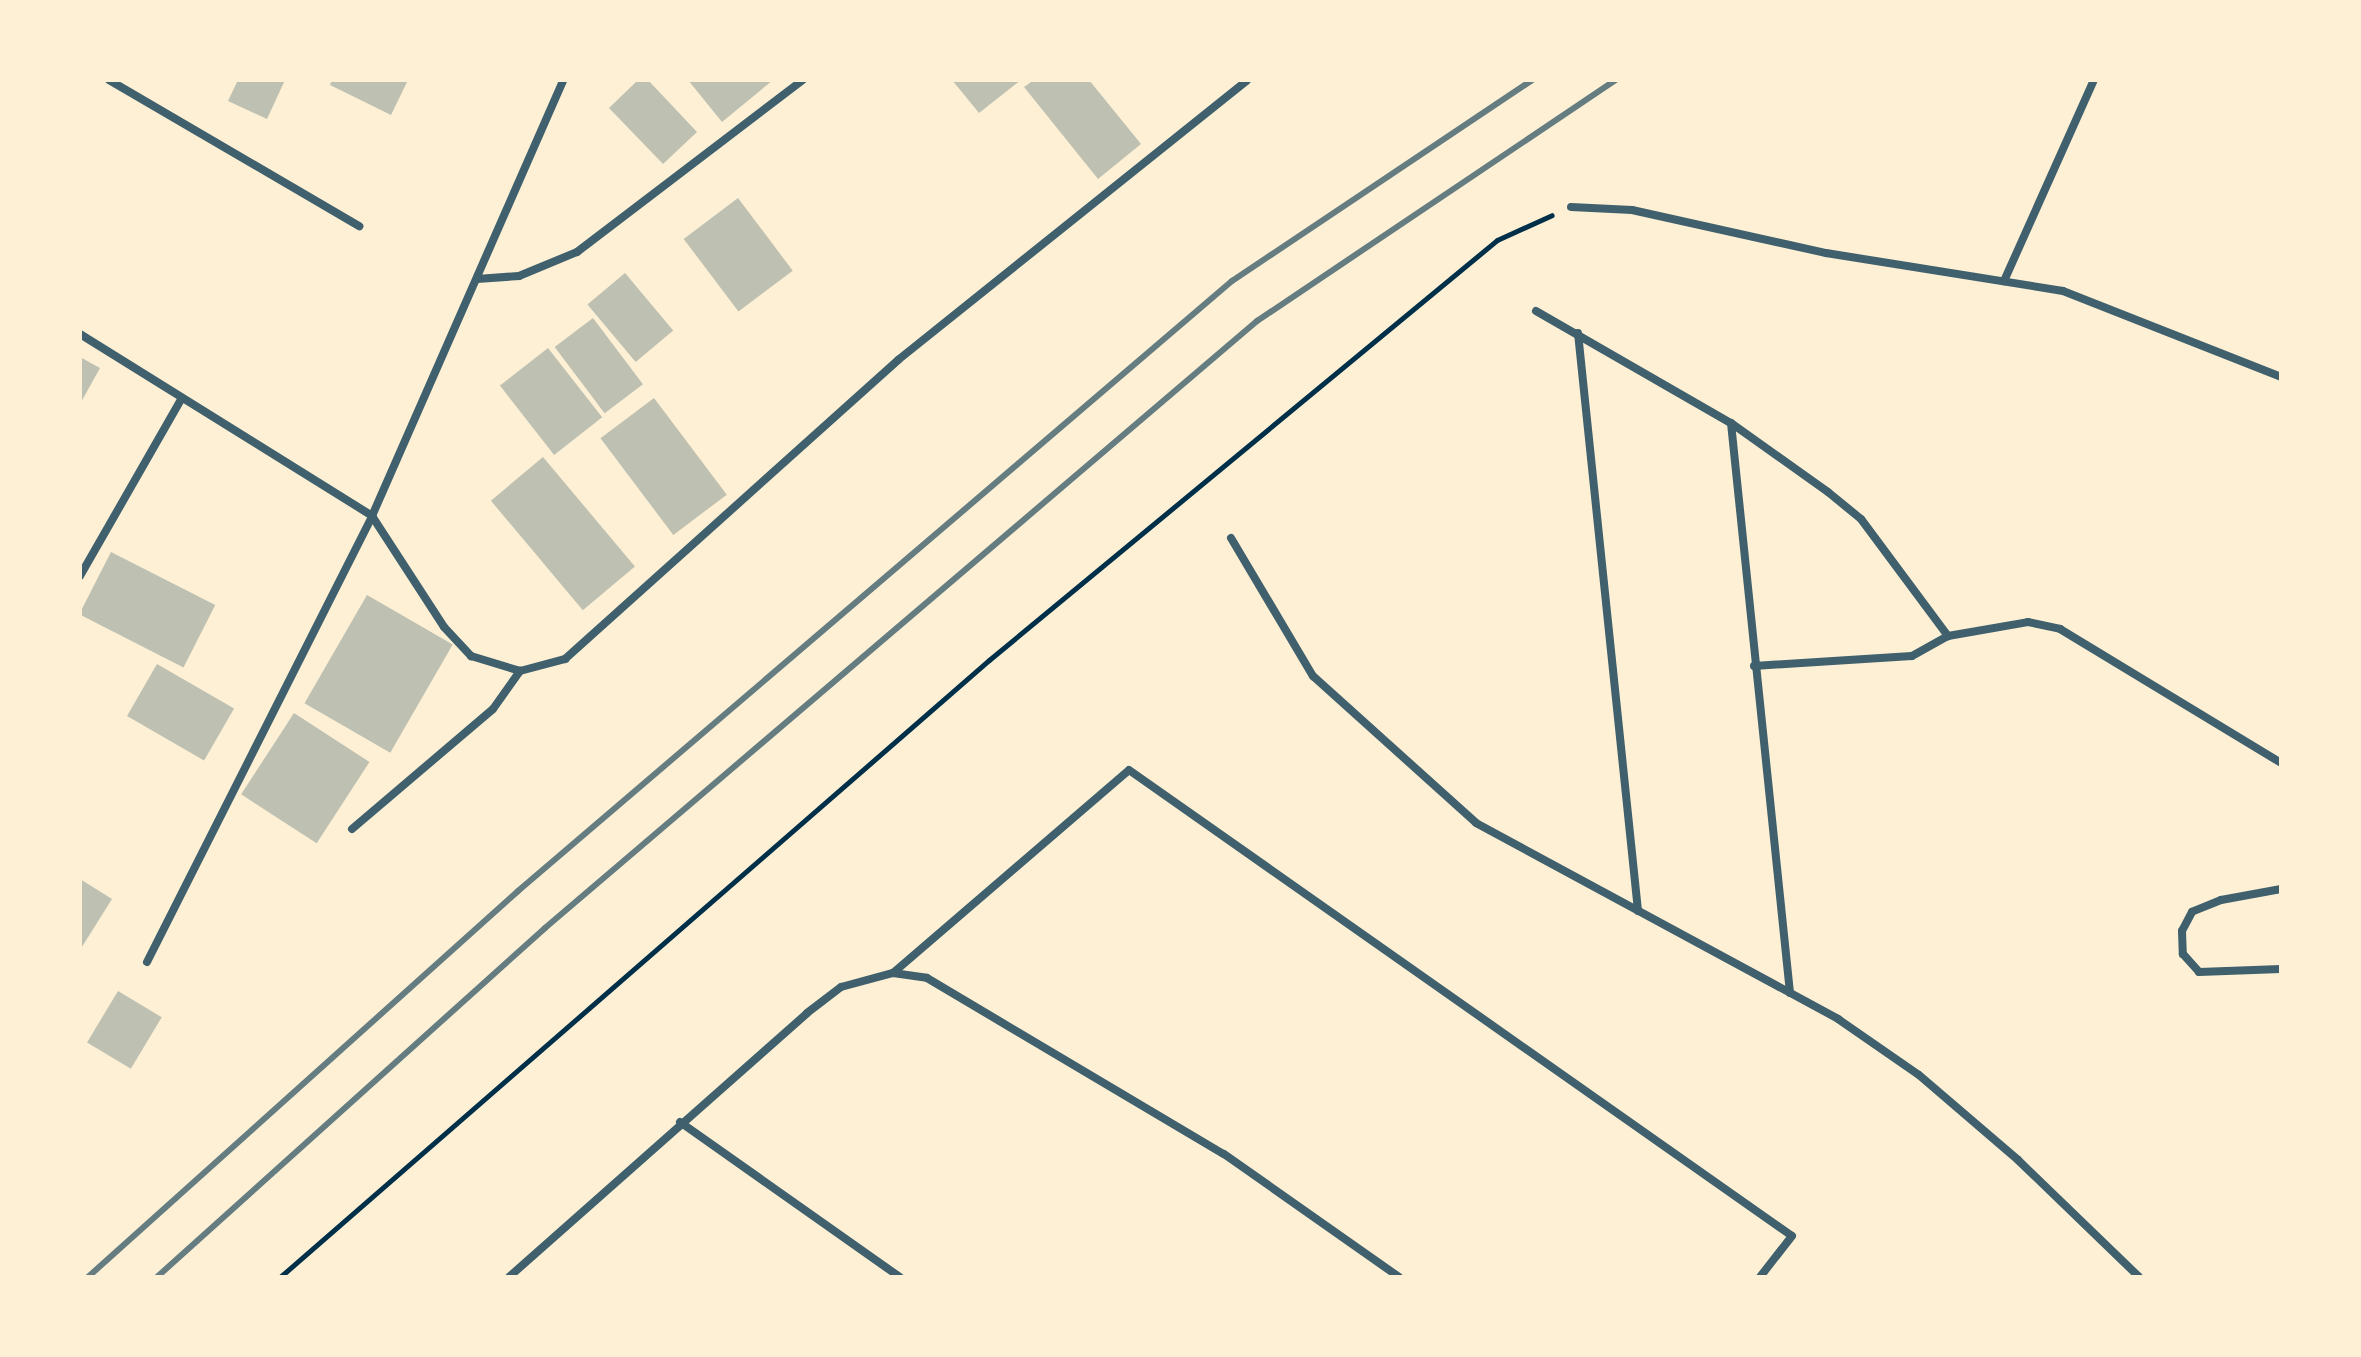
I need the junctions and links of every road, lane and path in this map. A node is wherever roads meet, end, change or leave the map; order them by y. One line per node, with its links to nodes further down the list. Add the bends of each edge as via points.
1 (109, 80): 7 (street)
2 (563, 80): 8 (street)
3 (803, 80): 8 (street, via 577,252 519,276)
4 (1247, 80): 21 (street, via 898,360 565,659)
5 (2094, 80): 9 (street)
6 (1571, 207): 9 (street, via 1632,210 1826,253); 31 (path, via 1497,240 989,660)
7 (359, 226)
8 (477, 279): 16 (street)
9 (2004, 281): 13 (street, via 2063,291)
10 (1536, 311): 11 (street)
11 (1578, 333): 15 (street); 25 (street)
12 (80, 334): 14 (street)
13 (2281, 377)
14 (182, 398): 16 (street); 18 (street)
15 (1731, 423): 19 (street, via 1861,519); 20 (street)
16 (372, 516): 21 (street, via 444,627 471,656); 26 (street)
17 (1231, 538): 25 (street, via 1313,676 1476,823)
18 (80, 576)
19 (1948, 636): 20 (street, via 1912,656); 22 (street, via 2028,622 2060,629)
20 (1754, 666): 29 (street)
21 (520, 671): 23 (street, via 493,709)
22 (2281, 763)
23 (352, 829)
24 (2281, 889): 27 (street, via 2221,900 2192,912 2182,931 2183,954 2199,972)
25 (1638, 911): 29 (street)
26 (147, 962)
27 (2281, 969)
28 (893, 973): 30 (street, via 841,987); 34 (street, via 927,978 1224,1154); 35 (street, via 1129,770 1792,1236)
29 (1790, 993): 36 (street, via 1919,1075 2018,1160)
30 (680, 1122): 32 (street); 33 (street)
31 (280, 1277)
32 (509, 1277)
33 (900, 1277)
34 (1399, 1277)
35 (1760, 1277)
36 (2139, 1277)

